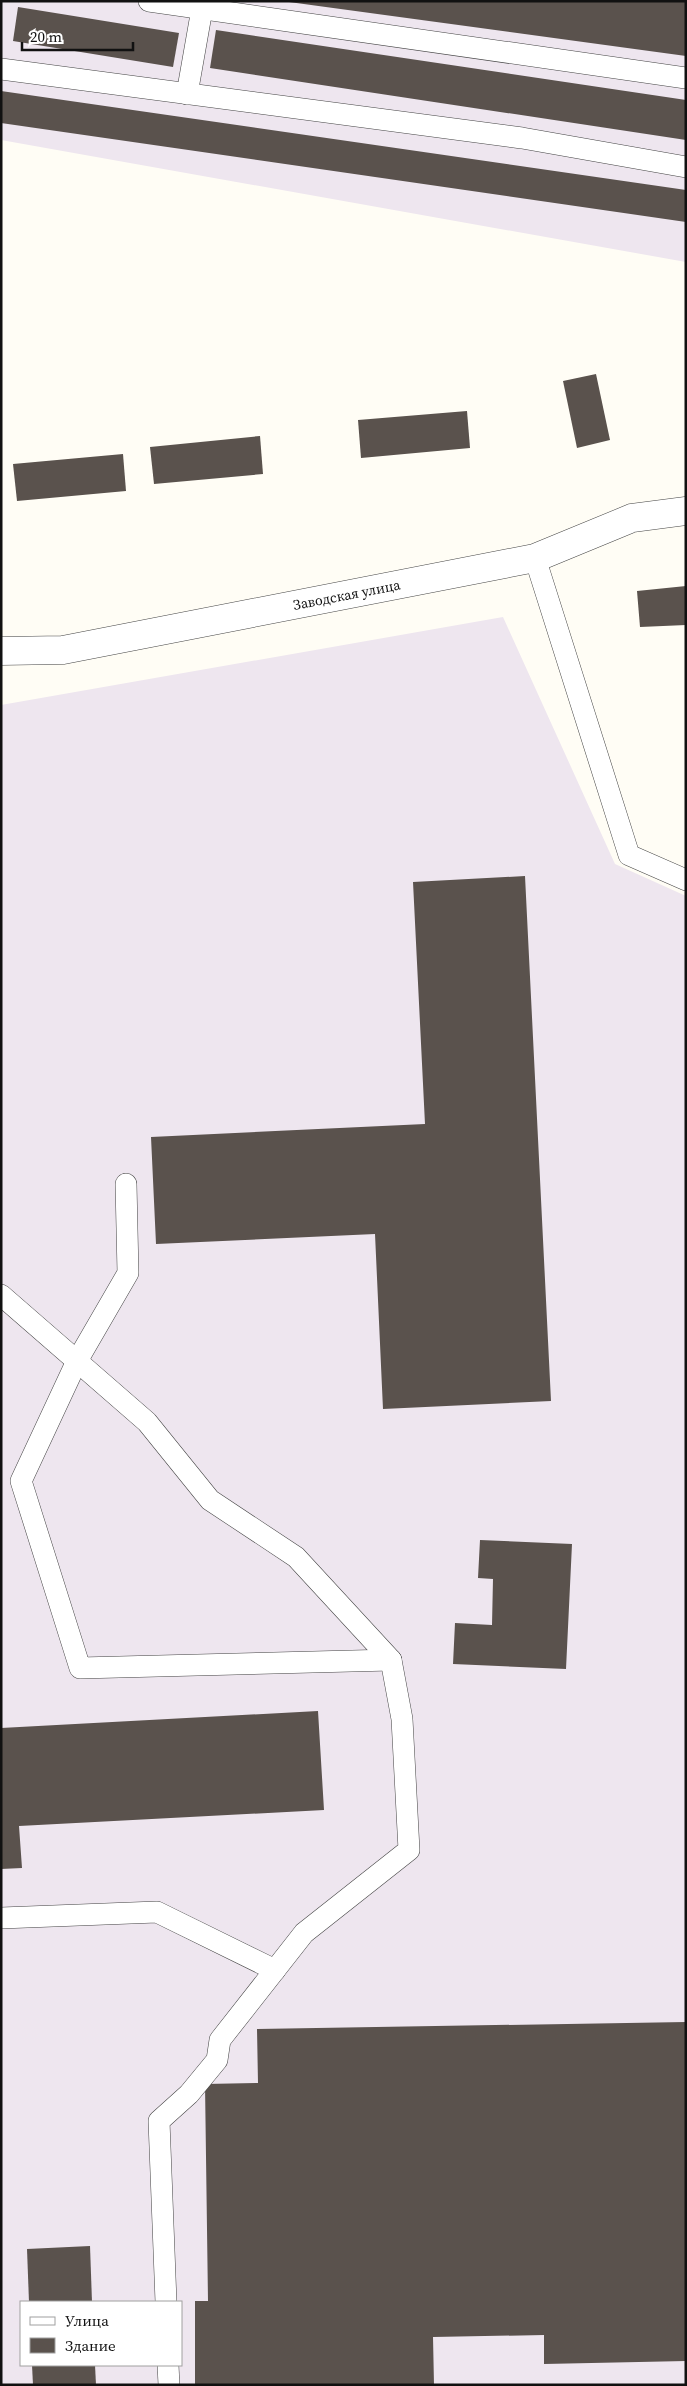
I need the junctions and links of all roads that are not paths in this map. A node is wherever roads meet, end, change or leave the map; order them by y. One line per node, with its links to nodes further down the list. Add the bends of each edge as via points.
1 (149, 1): 3 (lane)
2 (246, 8): 3 (lane); 5 (lane)
3 (202, 9): 6 (lane)
4 (1, 69): 6 (lane)
5 (686, 78)
6 (187, 94): 7 (lane, via 522,138)
7 (686, 166)
8 (686, 511): 9 (street, Заводская улица, via 632,518)
9 (535, 558): 10 (street, Заводская улица, via 63,650); 11 (lane, via 629,855)
10 (1, 651)
11 (686, 880)
12 (126, 1184): 14 (lane, via 128,1273)
13 (1, 1295): 14 (lane)
14 (77, 1361): 15 (lane, via 147,1422 210,1500 296,1557); 15 (lane, via 21,1481 80,1668)
15 (391, 1660): 17 (lane, via 402,1719 409,1850 304,1933)
16 (1, 1918): 17 (lane, via 157,1912)
17 (275, 1970): 18 (lane, via 220,2040 217,2060 189,2094 159,2121)
18 (166, 2301)
19 (168, 2366): 20 (lane)
20 (169, 2385)

